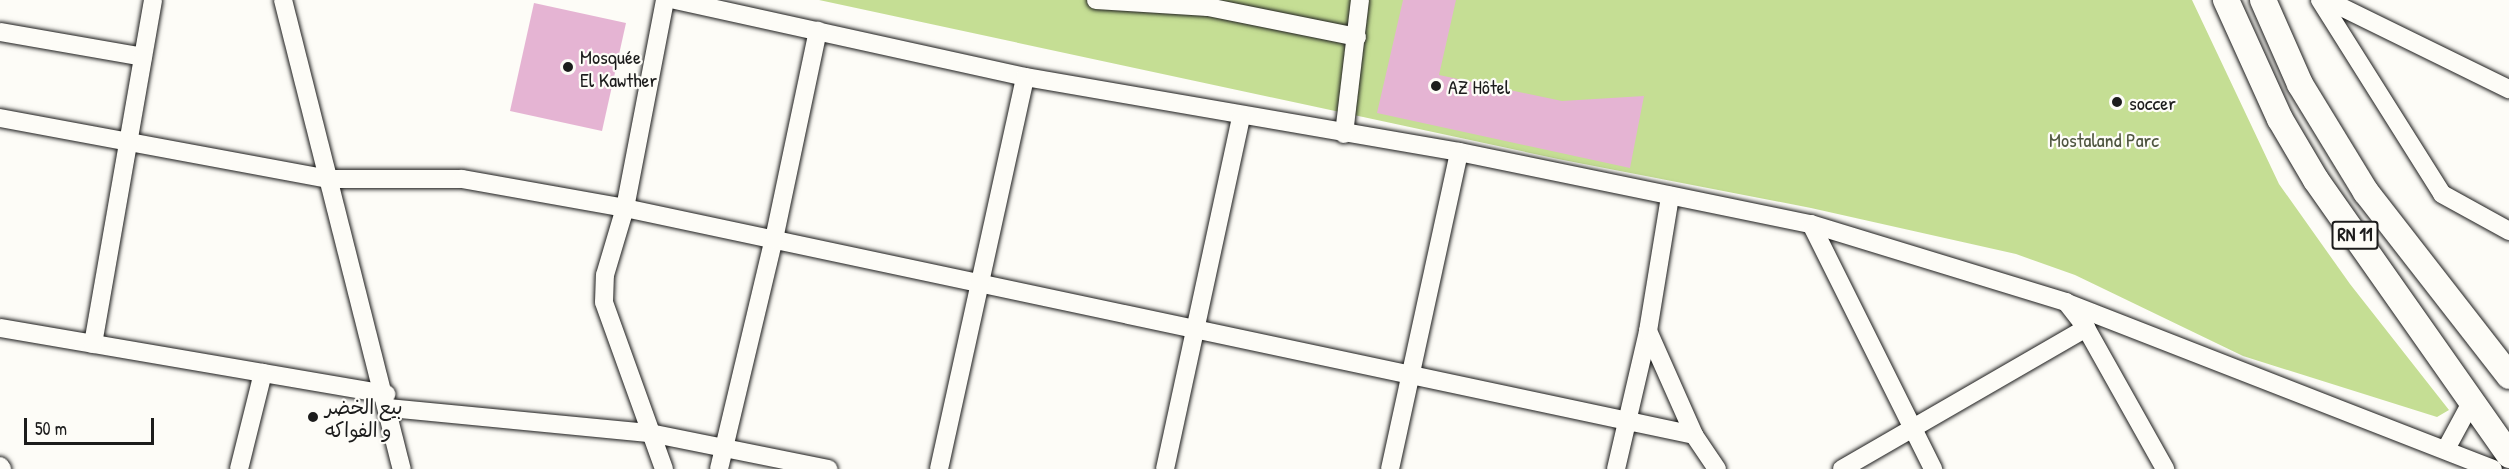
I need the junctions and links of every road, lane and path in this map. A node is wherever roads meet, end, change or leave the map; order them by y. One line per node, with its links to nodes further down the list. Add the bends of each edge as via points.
1 (153, 0): 14 (street)
2 (284, 0): 22 (street)
3 (665, 0): 24 (street)
4 (675, 0): 11 (street)
5 (1096, 0): 13 (street, via 1208,7)
6 (1360, 0): 13 (street)
7 (2226, 0): 39 (highway, RN 11, via 2280,119 2316,180)
8 (2263, 0): 37 (highway, RN 11, via 2300,84 2366,192)
9 (2320, 0): 26 (street, via 2442,194)
10 (2327, 0): 16 (street)
11 (818, 31): 15 (street); 27 (street)
12 (0, 32): 14 (street)
13 (1357, 37): 19 (street)
14 (143, 57): 20 (street)
15 (1025, 77): 17 (street); 28 (street)
16 (2509, 89)
17 (1241, 116): 19 (street); 31 (street)
18 (0, 118): 20 (street)
19 (1344, 134): 21 (street)
20 (131, 142): 22 (street); 34 (street)
21 (1459, 152): 23 (street); 36 (street)
22 (329, 179): 24 (street, via 462,179); 38 (street)
23 (1670, 196): 25 (street); 33 (street)
24 (625, 208): 27 (street); 42 (street, via 606,274 604,302)
25 (1811, 224): 29 (street); 41 (street)
26 (2509, 231)
27 (774, 239): 28 (street); 44 (street)
28 (979, 283): 31 (street); 52 (street)
29 (2066, 302): 32 (street); 45 (street)
30 (0, 328): 34 (street)
31 (1194, 328): 36 (street); 53 (street)
32 (2086, 328): 41 (street); 59 (street)
33 (1648, 331): 40 (street); 43 (street)
34 (93, 344): 35 (street)
35 (263, 373): 38 (street); 47 (street)
36 (1410, 374): 40 (street); 54 (street)
37 (2509, 376)
38 (387, 401): 42 (street); 48 (street)
39 (2472, 401): 45 (street); 46 (highway, RN 11)
40 (1626, 420): 43 (street); 55 (street)
41 (1909, 428): 57 (street); 58 (street)
42 (650, 433): 44 (street); 49 (street)
43 (1694, 435): 56 (street)
44 (724, 446): 50 (street); 51 (street)
45 (2446, 449): 60 (street)
46 (2509, 455)
47 (239, 469)
48 (402, 469)
49 (663, 469)
50 (719, 469)
51 (828, 469)
52 (939, 469)
53 (1165, 469)
54 (1390, 469)
55 (1616, 469)
56 (1717, 469)
57 (1842, 469)
58 (1933, 469)
59 (2164, 469)
60 (2493, 469)

